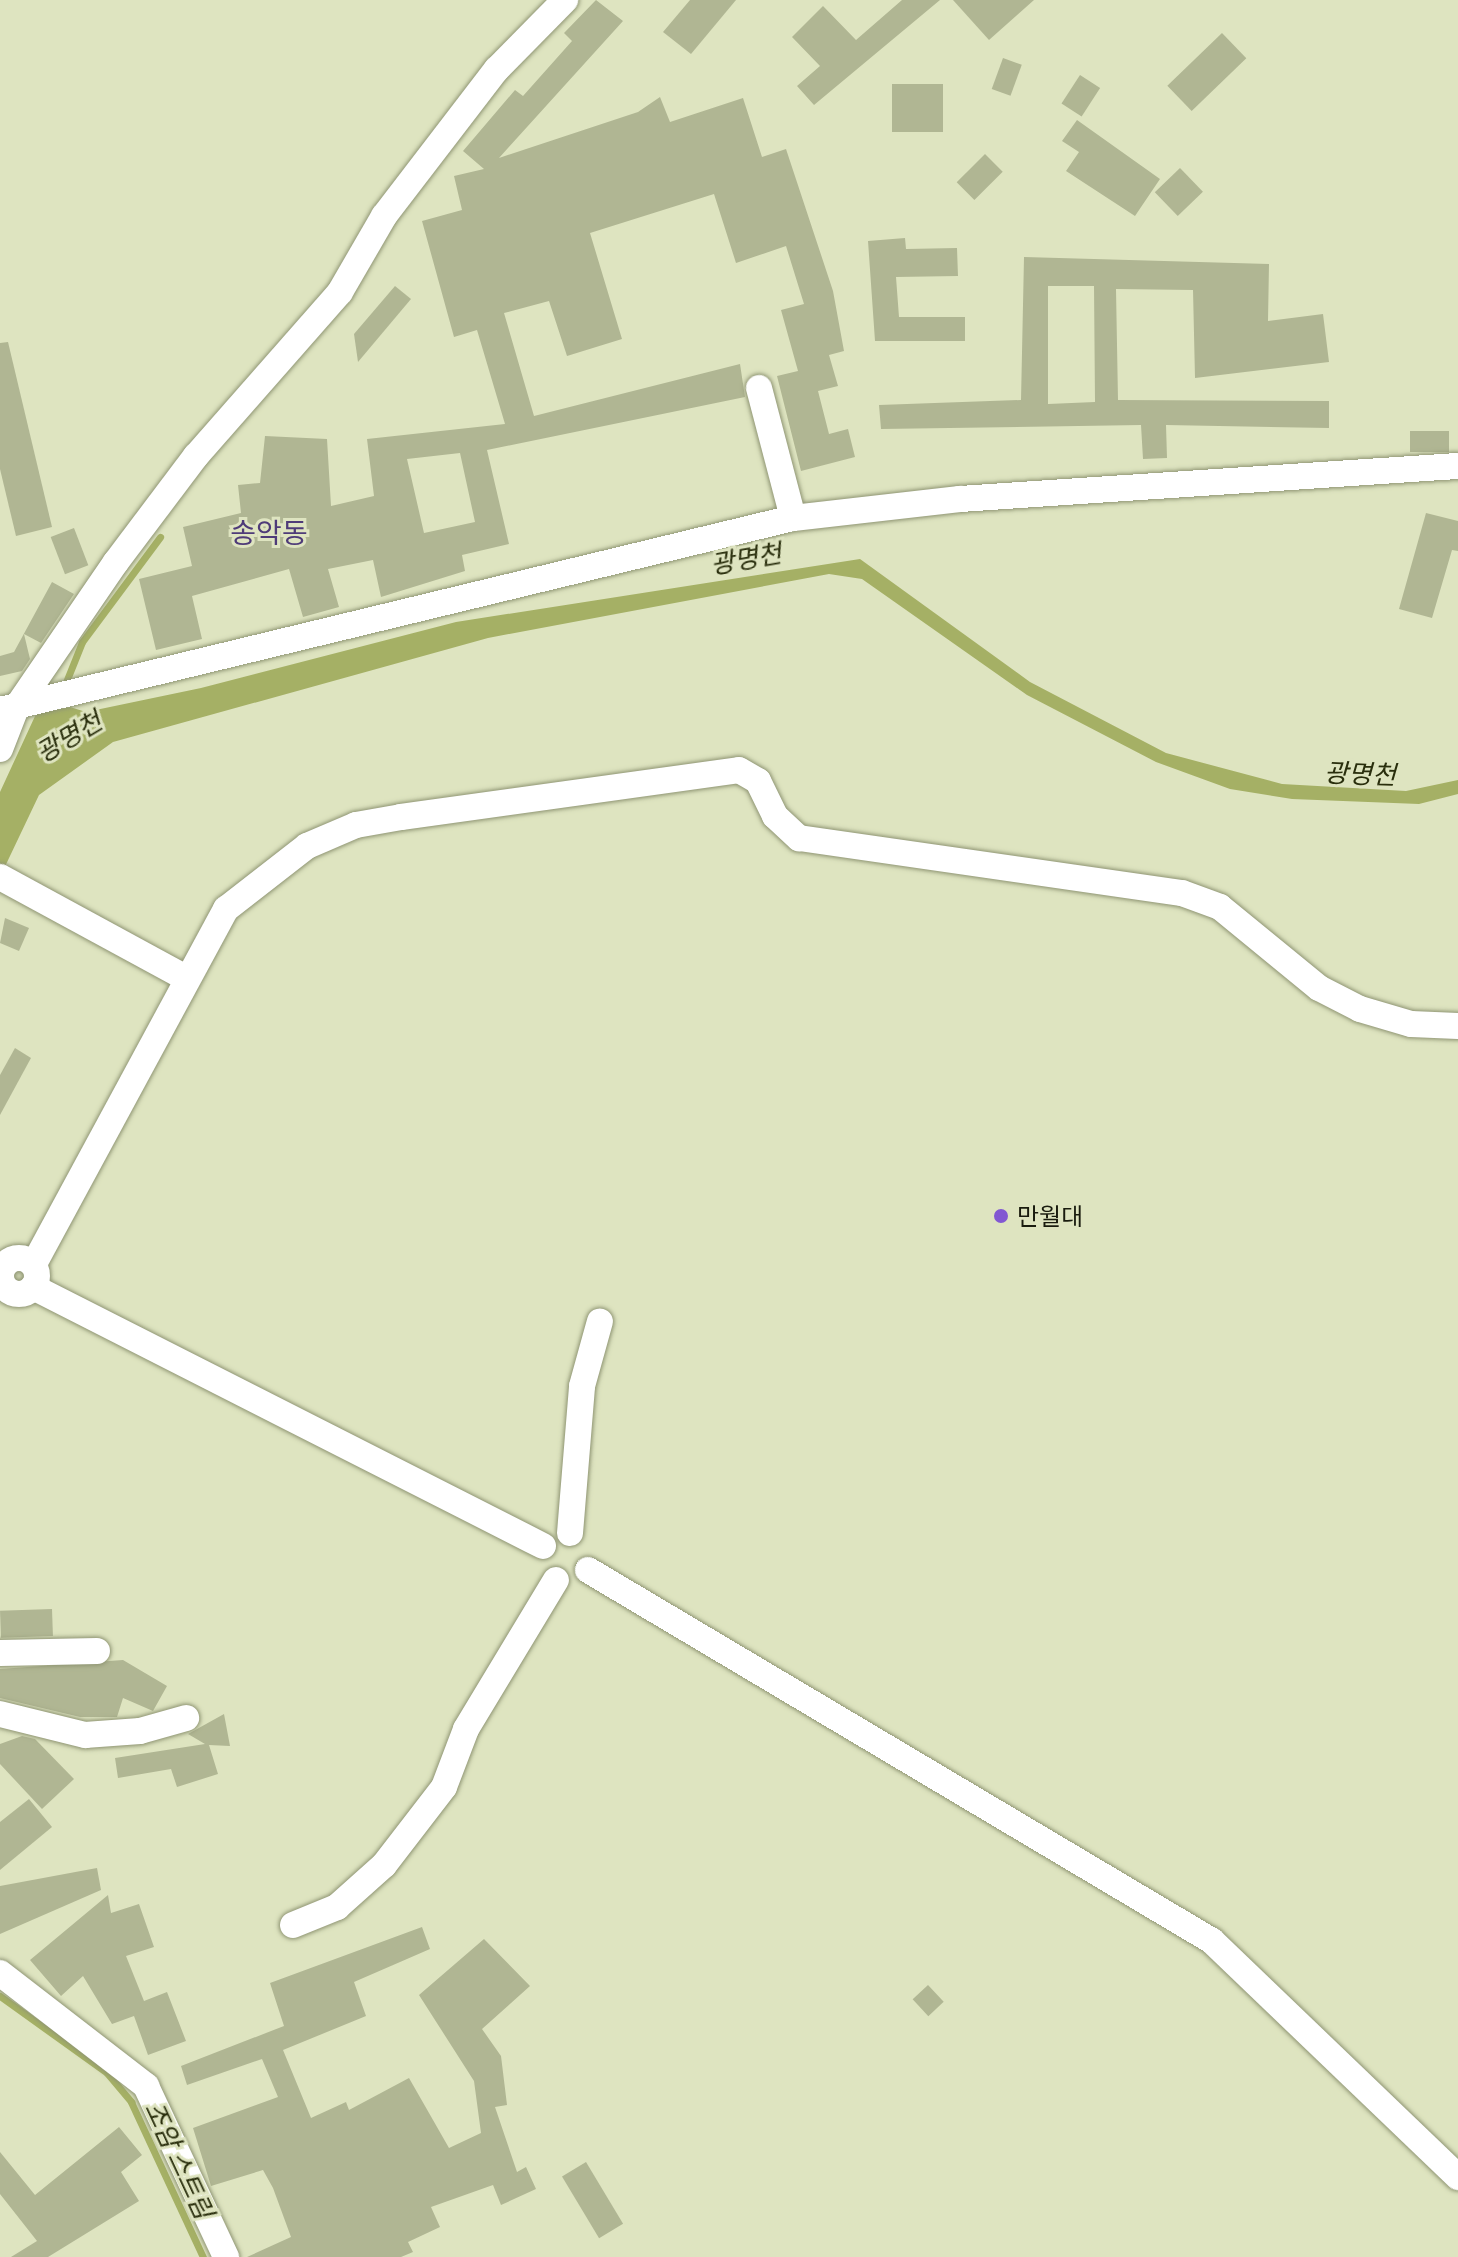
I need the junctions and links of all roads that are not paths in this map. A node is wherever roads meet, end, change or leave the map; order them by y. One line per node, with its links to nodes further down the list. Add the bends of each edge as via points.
1 (565, 0): 5 (street, via 497,69 384,216 340,292 196,456)
2 (759, 388): 4 (street)
3 (1458, 466): 4 (street, via 960,499)
4 (793, 518): 5 (street)
5 (19, 706): 6 (street)
6 (0, 749)
7 (4, 879): 8 (street)
8 (186, 978): 9 (street, via 226,909 268,870 356,825 739,770 758,781 775,816 799,838 1182,893 1220,907 1319,988 1360,1009 1411,1024); 11 (street)
9 (1458, 1026)
10 (1, 1272): 11 (street, via 11,1292)
11 (33, 1276): 14 (street)
12 (600, 1321): 13 (street, via 582,1386)
13 (570, 1533): 14 (street); 15 (street, via 583,1541)
14 (543, 1546): 16 (street, via 541,1562)
15 (588, 1570): 16 (street, via 577,1581); 23 (street, via 1212,1941)
16 (556, 1580): 21 (street, via 466,1729 444,1787 384,1865 337,1907)
17 (97, 1651): 18 (street)
18 (0, 1653)
19 (0, 1714): 20 (street, via 85,1735 140,1731)
20 (186, 1718)
21 (293, 1925)
22 (0, 1973): 24 (street, via 146,2086)
23 (1458, 2177)
24 (226, 2257)

